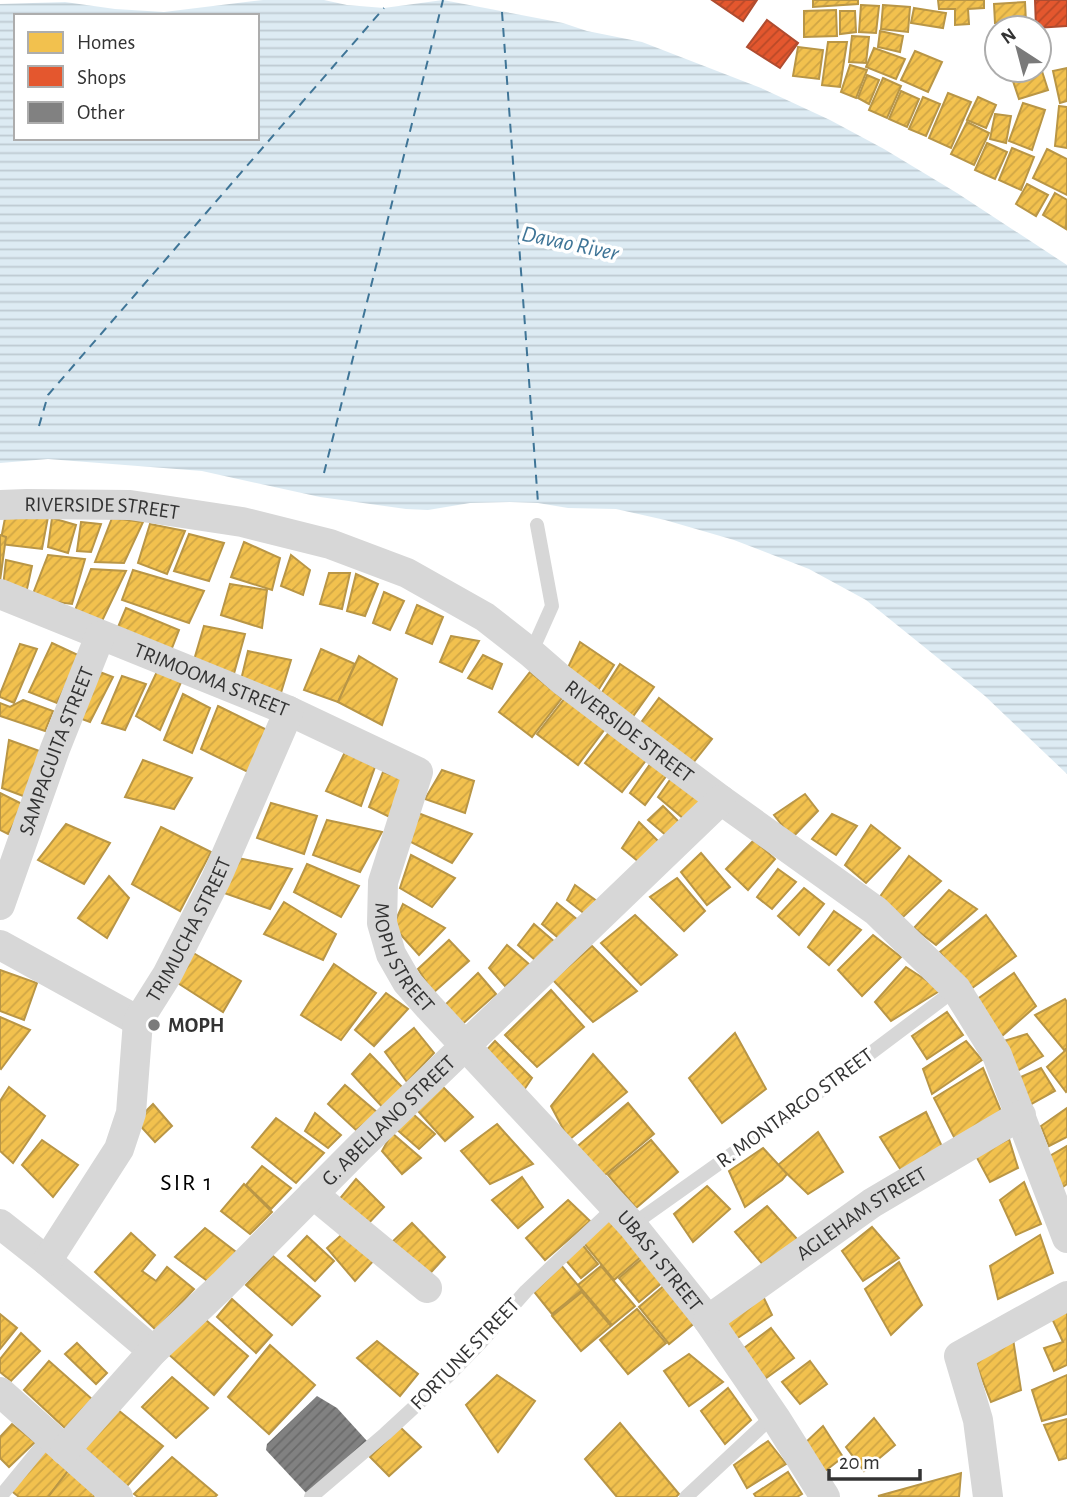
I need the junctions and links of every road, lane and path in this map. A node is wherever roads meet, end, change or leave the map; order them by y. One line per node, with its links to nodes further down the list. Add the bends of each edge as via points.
1 (0, 505): 5 (street, RIVERSIDE STREET, via 130,505 242,522 330,544 407,573 485,617)
2 (537, 524): 5 (lane, via 552,606)
3 (0, 594): 4 (street, TRIMOOMA STREET)
4 (100, 636): 6 (street, TRIMOOMA STREET); 9 (street, SAMPAGUITA STREET)
5 (531, 653): 8 (street, RIVERSIDE STREET)
6 (289, 711): 7 (street, TRIMOOMA STREET); 13 (street, TRIMUCHA STREET, via 216,879)
7 (418, 772): 14 (street, MOPH STREET, via 383,882 382,923 391,954 407,982)
8 (721, 800): 12 (street, RIVERSIDE STREET, via 876,911); 14 (street, G. ABELLANO STREET)
9 (9, 850): 10 (street, SAMPAGUITA STREET)
10 (0, 905)
11 (0, 945): 13 (street)
12 (956, 989): 15 (street, RIVERSIDE STREET, via 997,1055); 17 (lane, R. MONTARGO STREET, via 811,1098)
13 (138, 1021): 20 (street, TRIMUCHA STREET, via 131,1113 119,1149)
14 (466, 1047): 16 (street, G. ABELLANO STREET); 17 (street, UBAS 1 STREET)
15 (1021, 1115): 19 (street, RIVERSIDE STREET); 23 (street, AGLEHAM STREET, via 872,1203)
16 (313, 1194): 21 (street); 24 (street, G. ABELLANO STREET)
17 (624, 1215): 23 (street, UBAS 1 STREET); 30 (lane, FORTUNE STREET, via 526,1292 447,1376)
18 (0, 1224): 20 (street)
19 (1067, 1238)
20 (47, 1261): 24 (street)
21 (427, 1289)
22 (1067, 1296): 33 (street, via 959,1356 978,1420)
23 (708, 1320): 26 (street, UBAS 1 STREET)
24 (153, 1351): 27 (street, G. ABELLANO STREET)
25 (0, 1392): 27 (street)
26 (773, 1416): 31 (lane); 32 (street, UBAS 1 STREET)
27 (58, 1443): 28 (lane); 29 (street)
28 (0, 1497)
29 (118, 1497)
30 (311, 1497)
31 (686, 1497)
32 (825, 1497)
33 (988, 1497)

